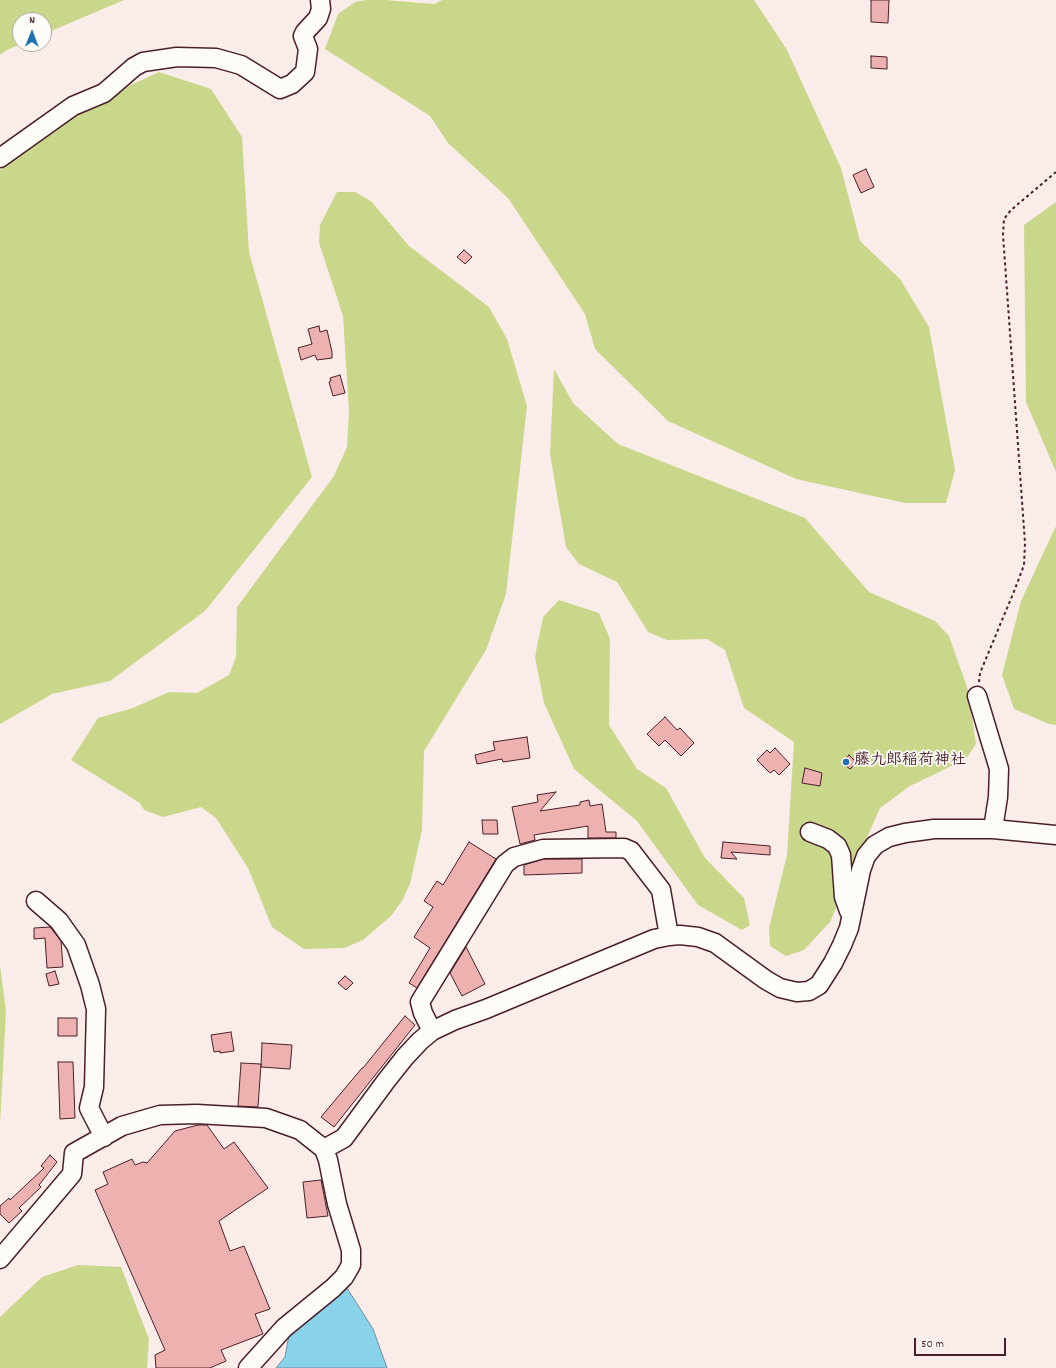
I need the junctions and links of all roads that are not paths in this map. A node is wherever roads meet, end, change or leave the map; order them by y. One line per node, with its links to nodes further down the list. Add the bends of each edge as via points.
1 (320, 0): 2 (street, via 318,18 303,36 308,49 305,72 292,84 280,89 241,65 216,58 177,57 143,62 104,93 72,106)
2 (0, 158)
3 (977, 696): 4 (street, via 998,769 998,797)
4 (993, 830): 6 (street); 8 (street, via 934,829 889,837 875,845 866,856 856,890)
5 (810, 832): 8 (street, via 828,839 837,846 841,855 844,897)
6 (1056, 835)
7 (36, 901): 11 (street, via 60,920 76,945 90,985 96,1009 96,1025 94,1087 89,1108)
8 (852, 916): 9 (street, via 833,963 820,985 809,991 797,992 780,988 715,942 692,936)
9 (669, 936): 10 (street, via 654,939); 10 (street, via 661,890 631,851 624,848 543,849 514,857 505,864 420,1002)
10 (432, 1031): 12 (street, via 405,1057 344,1138)
11 (104, 1137): 12 (street, via 122,1126 160,1115 197,1114 266,1118 300,1130); 13 (street, via 74,1152 72,1174)
12 (324, 1149): 14 (street, via 351,1250 350,1264 344,1277 284,1328)
13 (0, 1259)
14 (248, 1368)

